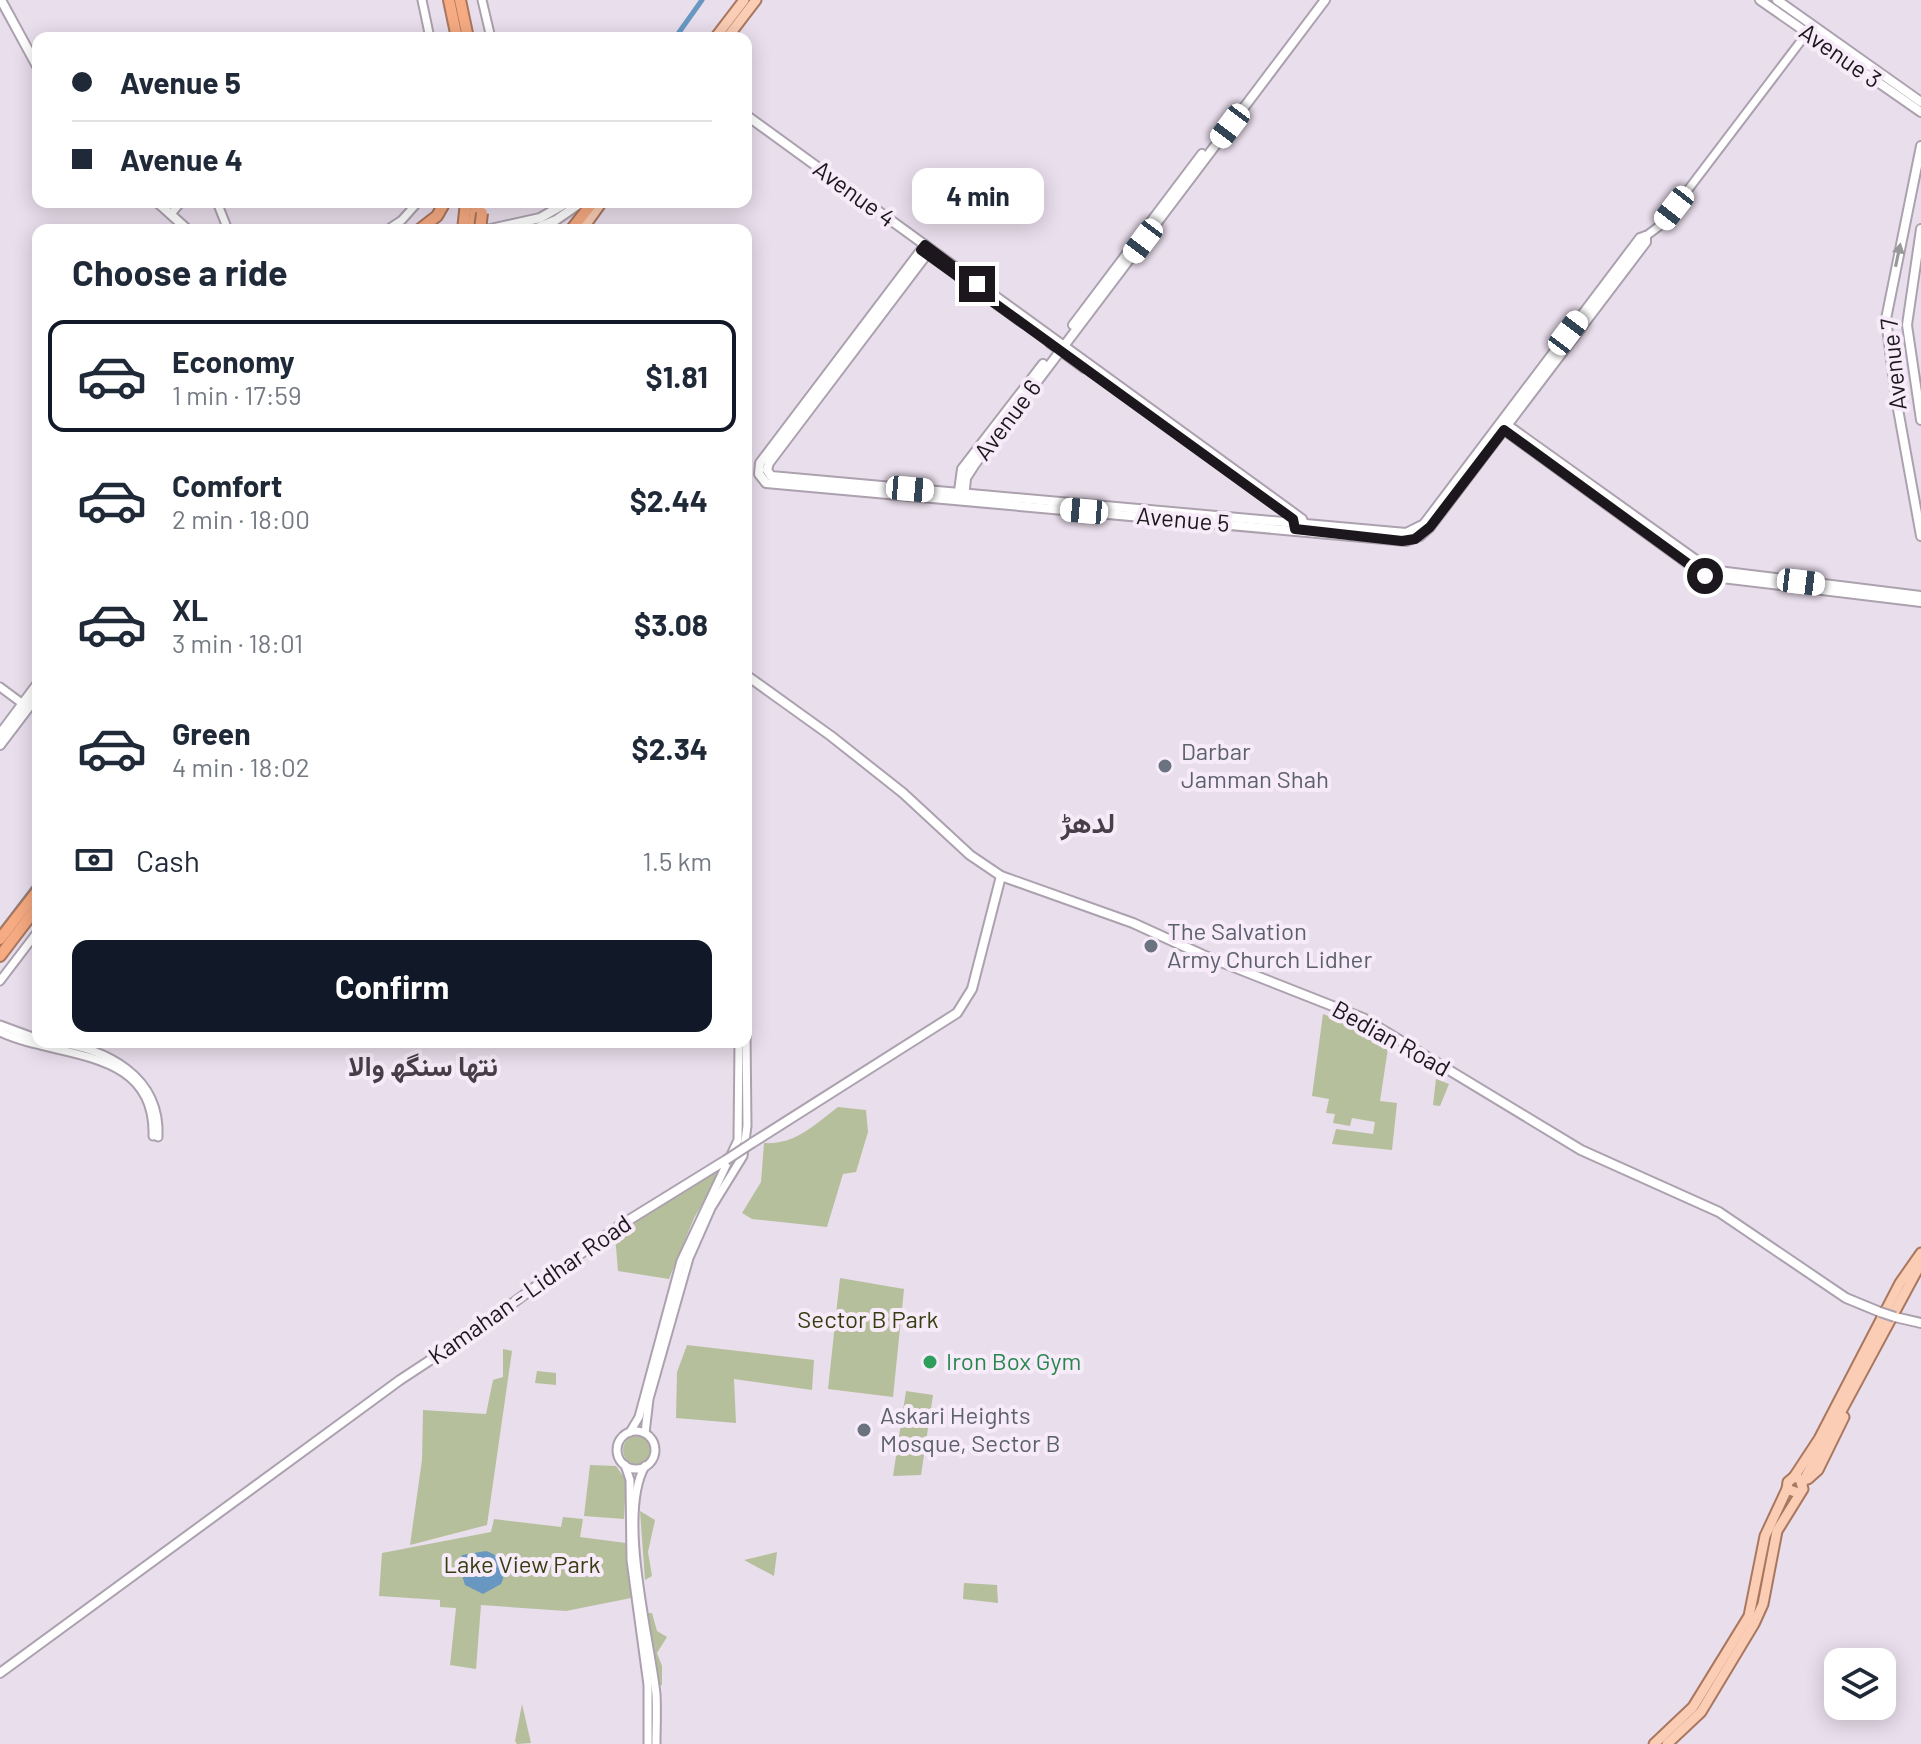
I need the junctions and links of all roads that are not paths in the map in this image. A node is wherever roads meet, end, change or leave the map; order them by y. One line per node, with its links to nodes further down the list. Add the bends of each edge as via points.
1 (1, 0): 19 (main road)
2 (422, 0): 12 (street)
3 (460, 0): 14 (highway)
4 (482, 0): 15 (street)
5 (744, 0): 16 (main road)
6 (756, 0): 17 (main road)
7 (1319, 0): 44 (main road, Avenue 6)
8 (1325, 0): 44 (main road, Avenue 6)
9 (1760, 0): 18 (main road, Avenue 3)
10 (1777, 0): 20 (main road, Avenue 3)
11 (450, 6): 13 (highway)
12 (429, 32)
13 (454, 32)
14 (467, 32)
15 (490, 32)
16 (720, 32)
17 (732, 32)
18 (1807, 33): 21 (main road, Avenue 3); 42 (street, via 1662,224)
19 (32, 57)
20 (1921, 102)
21 (1921, 112)
22 (752, 120): 43 (main road, Avenue 4)
23 (752, 126): 43 (main road, Avenue 4)
24 (1921, 146): 52 (main road, Avenue 7, one-way to 24, via 1886,319)
25 (164, 208): 32 (main road)
26 (176, 208): 32 (street)
27 (413, 208): 36 (street)
28 (440, 208): 37 (highway)
29 (558, 208): 38 (main road)
30 (573, 208): 39 (main road)
31 (586, 208): 40 (highway)
32 (171, 214): 33 (main road)
33 (181, 221): 34 (main road); 35 (main road)
34 (183, 224)
35 (186, 224)
36 (396, 224)
37 (426, 224)
38 (511, 224)
39 (546, 224)
40 (574, 224)
41 (1921, 229): 48 (main road, Avenue 7, via 1907,325)
42 (1646, 236): 49 (main road, Avenue 5)
43 (926, 250): 45 (main road, Avenue 4); 50 (main road, Avenue 5, via 758,472 771,484)
44 (1070, 332): 45 (main road); 46 (main road, Avenue 6); 46 (main road)
45 (1045, 339): 46 (main road, Avenue 4); 47 (main road)
46 (1068, 353): 47 (main road); 47 (main road, Avenue 6); 51 (main road, Avenue 4)
47 (1049, 361): 50 (main road, Avenue 6, via 962,469)
48 (1921, 420)
49 (1503, 426): 51 (main road, Avenue 5, via 1423,534 1406,541); 53 (main road, via 1705,576)
50 (961, 498): 51 (main road, Avenue 5)
51 (1300, 526)
52 (1921, 536)
53 (1916, 598)
54 (752, 679): 61 (main road, Bedian Road, via 843,745)
55 (0, 687): 58 (street)
56 (32, 691): 58 (main road)
57 (32, 703): 60 (main road)
58 (23, 704): 59 (main road)
59 (0, 734)
60 (0, 745)
61 (1001, 876): 81 (main road, Bedian Road, via 1133,923 1363,1018 1581,1150 1719,1212 1846,1298); 93 (main road, Kamahan - Lidhar Road, bridge, via 976,975 957,1013 616,1228)
62 (32, 898): 64 (highway)
63 (32, 914): 66 (highway)
64 (0, 939)
65 (32, 939): 67 (street)
66 (0, 956)
67 (0, 981)
68 (0, 1025): 70 (street)
69 (0, 1032): 71 (street)
70 (32, 1037)
71 (32, 1043)
72 (58, 1048): 73 (street, via 86,1053 114,1067 148,1102 155,1136 156,1106 134,1075)
73 (80, 1048)
74 (739, 1048): 80 (street, via 738,1140 698,1218)
75 (746, 1048): 80 (street, via 743,1156 701,1226)
76 (1921, 1245): 81 (main road)
77 (1921, 1253): 86 (main road)
78 (1921, 1263): 89 (main road)
79 (1921, 1275): 82 (main road)
80 (679, 1282): 84 (street); 85 (street)
81 (1879, 1312): 82 (main road, Bedian Road, bridge); 86 (main road)
82 (1896, 1318): 83 (main road, Bedian Road); 89 (main road, via 1818,1470)
83 (1921, 1323)
84 (630, 1432): 85 (street); 87 (street, via 618,1445)
85 (645, 1433): 88 (street, via 655,1452)
86 (1811, 1452): 89 (main road)
87 (625, 1465): 88 (street); 94 (street, via 634,1592 648,1685)
88 (645, 1466): 95 (street, via 637,1492 637,1555 656,1693)
89 (1800, 1479): 90 (main road, via 1788,1482); 91 (main road)
90 (1787, 1489): 91 (main road); 92 (main road, via 1765,1536)
91 (1798, 1493): 92 (main road, via 1777,1531)
92 (1762, 1577): 96 (main road, via 1751,1613 1693,1707); 97 (main road, via 1763,1604 1754,1624 1701,1712)
93 (0, 1673)
94 (648, 1744)
95 (656, 1744)
96 (1654, 1744)
97 (1667, 1744)

